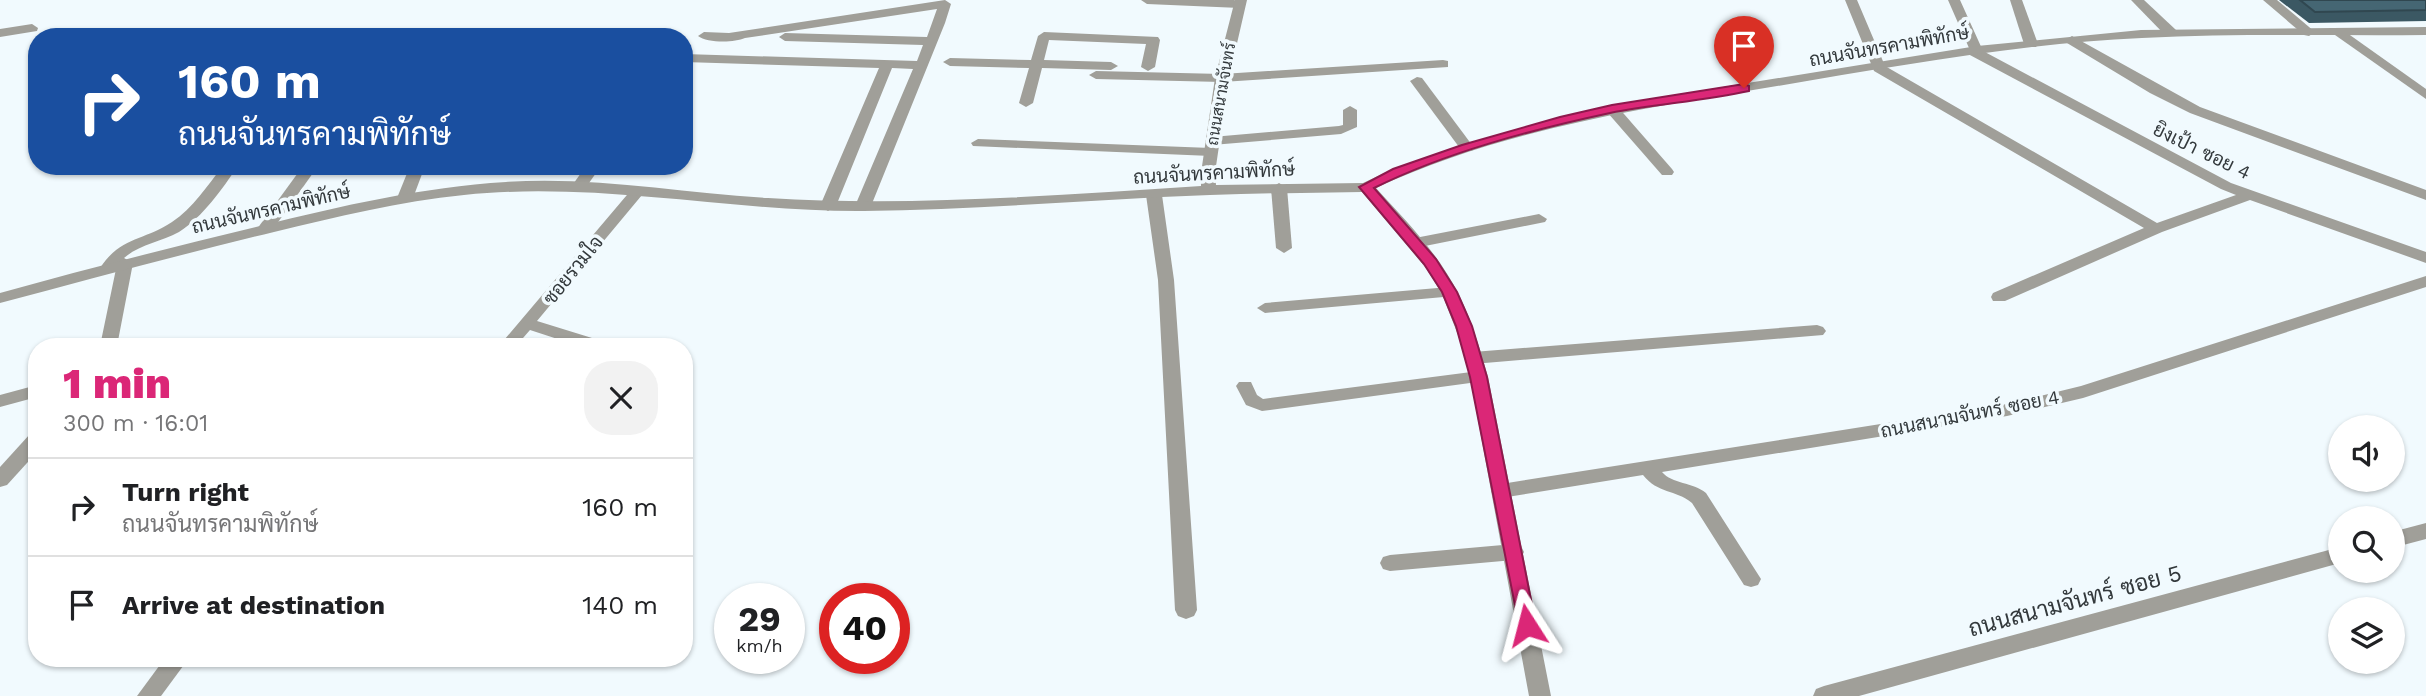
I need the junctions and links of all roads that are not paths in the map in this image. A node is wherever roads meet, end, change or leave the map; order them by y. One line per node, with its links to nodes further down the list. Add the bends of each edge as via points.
1 (1147, 0): 7 (street)
2 (1851, 0): 27 (street)
3 (1954, 0): 19 (street)
4 (2016, 0): 18 (street)
5 (2137, 0): 13 (street)
6 (2269, 0): 10 (street)
7 (1240, 2): 28 (street, ถนนสนามจันทร์)
8 (28, 29): 12 (street)
9 (2426, 31): 11 (street, ถนนจันทรคามพิทักษ์)
10 (2309, 32): 11 (street, ถนนจันทรคามพิทักษ์); 13 (street, ถนนจันทรคามพิทักษ์)
11 (2340, 32): 31 (street)
12 (0, 33)
13 (2171, 33): 16 (street, ถนนจันทรคามพิทักษ์)
14 (704, 36): 15 (street)
15 (727, 37): 17 (street); 17 (street, via 945,4)
16 (2072, 40): 18 (street, ถนนจันทรคามพิทักษ์); 50 (street, via 2195,110)
17 (931, 41): 24 (street)
18 (2031, 44): 19 (street, ถนนจันทรคามพิทักษ์)
19 (1975, 50): 27 (street, ถนนจันทรคามพิทักษ์); 49 (street, ยิงเป้า ซอย 4, via 2192,170)
20 (693, 58): 22 (street)
21 (950, 62): 25 (street)
22 (887, 64): 24 (street); 52 (street)
23 (1443, 64): 28 (street)
24 (920, 65): 53 (street)
25 (1037, 65): 26 (street); 26 (street, via 1044,36 1153,40); 32 (street)
26 (1148, 67): 28 (street)
27 (1879, 68): 33 (street, ถนนจันทรคามพิทักษ์); 56 (street)
28 (1223, 74): 29 (street); 36 (street, ถนนสนามจันทร์)
29 (1096, 75)
30 (1417, 81): 37 (street)
31 (2426, 95)
32 (1026, 103)
33 (1612, 109): 37 (street, ถนนจันทรคามพิทักษ์); 38 (street)
34 (1350, 110): 36 (street, via 1350,127 1341,130)
35 (978, 143): 36 (street)
36 (1212, 147): 46 (street, ถนนสนามจันทร์)
37 (1467, 148): 44 (street, ถนนจันทรคามพิทักษ์)
38 (1667, 172)
39 (223, 175): 61 (street, via 184,221 125,247)
40 (304, 175): 55 (street)
41 (414, 175): 51 (street)
42 (588, 175): 43 (street)
43 (579, 187): 47 (street, ถนนจันทรคามพิทักษ์); 51 (street, ถนนจันทรคามพิทักษ์, via 509,186)
44 (1366, 187): 45 (street, ถนนจันทรคามพิทักษ์); 57 (street)
45 (1279, 188): 46 (street, ถนนจันทรคามพิทักษ์); 58 (street)
46 (1209, 190): 48 (street, ถนนจันทรคามพิทักษ์)
47 (637, 192): 52 (street, ถนนจันทรคามพิทักษ์); 67 (street, ซอยรวมใจ)
48 (1154, 195): 53 (street, ถนนจันทรคามพิทักษ์); 87 (street, via 1166,280)
49 (2249, 195): 56 (street); 59 (street, ยิงเป้า ซอย 4)
50 (2426, 195)
51 (405, 198): 55 (street, ถนนจันทรคามพิทักษ์)
52 (828, 206): 53 (street, ถนนจันทรคามพิทักษ์)
53 (863, 206)
54 (1539, 219): 57 (street)
55 (265, 229): 60 (street, ถนนจันทรคามพิทักษ์)
56 (2157, 229): 64 (street)
57 (1415, 243): 63 (street)
58 (1284, 248)
59 (2426, 258)
60 (125, 263): 61 (street, ถนนจันทรคามพิทักษ์); 69 (street)
61 (108, 268): 65 (street, ถนนจันทรคามพิทักษ์)
62 (2426, 281): 78 (street, ถนนสนามจันทร์ ซอย 4, via 2058,398 1909,428)
63 (1449, 292): 66 (street); 72 (street)
64 (1999, 297)
65 (0, 298)
66 (1265, 308)
67 (528, 324): 70 (street, ซอยรวมใจ); 71 (street)
68 (1817, 331): 72 (street)
69 (110, 338)
70 (515, 338)
71 (573, 338)
72 (1473, 358): 73 (street)
73 (1479, 377): 74 (street, via 1262,405 1248,397); 80 (street)
74 (1245, 386)
75 (28, 393): 76 (street)
76 (0, 401)
77 (28, 449): 79 (street)
78 (1648, 468): 80 (street, ถนนสนามจันทร์ ซอย 4); 86 (street, via 1659,482 1699,498)
79 (0, 480)
80 (1501, 491): 83 (street)
81 (2426, 531): 82 (street)
82 (2405, 537)
83 (1514, 552): 85 (street); 90 (street)
84 (2328, 558): 91 (street, ถนนสนามจันทร์ ซอย 5)
85 (1390, 563)
86 (1751, 579)
87 (1186, 610)
88 (171, 667): 89 (street)
89 (148, 696)
90 (1540, 696)
91 (1824, 696)

